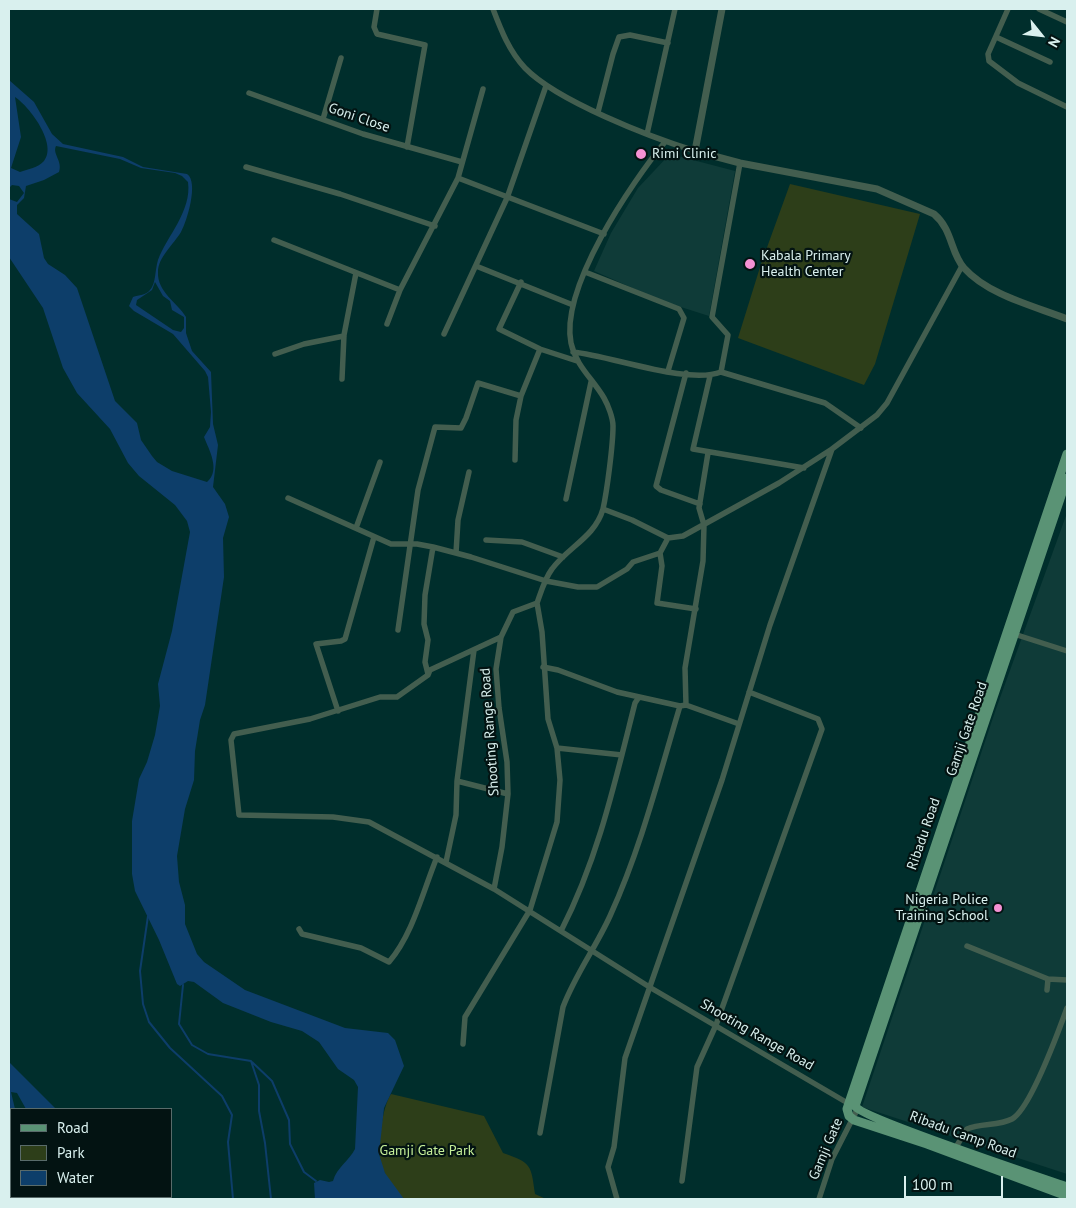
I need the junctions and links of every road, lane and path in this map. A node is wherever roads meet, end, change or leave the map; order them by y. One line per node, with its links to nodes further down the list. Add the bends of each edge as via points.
1 (377, 9): 20 (street, via 374,27 377,34 424,45)
2 (493, 9): 12 (street, via 508,46 525,68)
3 (675, 9): 9 (street)
4 (722, 9): 21 (street)
5 (1008, 9): 8 (street)
6 (1039, 9): 7 (street)
7 (1067, 22)
8 (996, 38): 11 (street); 15 (street, via 988,54 992,65 1018,83)
9 (668, 43): 16 (street, via 630,35 619,38); 18 (street)
10 (341, 58): 17 (street)
11 (1050, 62)
12 (546, 86): 16 (street); 26 (street)
13 (483, 89): 22 (street)
14 (249, 94): 17 (street, Goni Close)
15 (1067, 107)
16 (598, 112): 18 (street)
17 (323, 118): 20 (street, Goni Close)
18 (648, 134): 19 (street)
19 (665, 142): 21 (street); 28 (street, via 631,187)
20 (407, 148): 22 (street, Goni Close)
21 (695, 151): 23 (street)
22 (462, 162): 25 (street)
23 (740, 163): 31 (street, via 877,188 934,214 948,230); 46 (street, via 712,317 728,335)
24 (246, 167): 27 (street)
25 (458, 178): 26 (street); 27 (street)
26 (507, 198): 28 (street); 30 (street)
27 (435, 226): 35 (street)
28 (604, 234): 32 (street)
29 (274, 240): 33 (street)
30 (476, 266): 34 (street); 39 (street)
31 (962, 266): 37 (street, via 986,286); 52 (street, via 887,403)
32 (585, 272): 36 (street); 45 (street, via 679,309 684,318)
33 (356, 273): 35 (street); 40 (street)
34 (521, 282): 36 (street); 41 (street, via 499,330)
35 (400, 290): 38 (street)
36 (573, 304): 42 (street, via 570,326)
37 (1067, 319)
38 (386, 324)
39 (444, 334)
40 (344, 336): 43 (street); 49 (street)
41 (540, 349): 44 (street); 51 (street)
42 (573, 352): 44 (street); 45 (street)
43 (274, 354)
44 (577, 360): 50 (street)
45 (668, 371): 47 (street)
46 (721, 372): 48 (street); 52 (street, via 826,403)
47 (686, 373): 48 (street); 63 (street, via 656,486)
48 (710, 376): 54 (street, via 692,446 697,451)
49 (342, 379)
50 (591, 382): 62 (street); 64 (street, via 603,397 614,424)
51 (521, 396): 56 (street, via 516,420); 70 (street, via 478,383 463,426 435,427)
52 (861, 428): 53 (street)
53 (832, 449): 58 (street); 85 (street)
54 (708, 453): 58 (street); 63 (street)
55 (1067, 454): 86 (main road)
56 (515, 460)
57 (380, 462): 66 (street)
58 (804, 468): 65 (street)
59 (469, 472): 72 (street, via 458,520)
60 (1067, 478): 79 (main road, Gamji Gate Road)
61 (288, 498): 66 (street)
62 (566, 499)
63 (700, 504): 65 (street)
64 (603, 510): 68 (street); 74 (street, via 595,527)
65 (704, 525): 68 (street, via 683,536); 77 (street)
66 (356, 528): 67 (street)
67 (374, 537): 70 (street, via 391,544); 89 (street, via 345,639 316,644)
68 (668, 538): 73 (street)
69 (486, 540): 74 (street, via 522,542)
70 (408, 544): 71 (street); 78 (street)
71 (433, 547): 72 (street); 84 (street, via 425,595 424,624 428,640 425,662)
72 (456, 553): 75 (street)
73 (660, 553): 75 (street, via 638,560 597,587); 77 (street, via 662,566 658,604)
74 (563, 557): 75 (street)
75 (546, 581): 76 (street)
76 (537, 603): 80 (street, Shooting Range Road, via 513,612); 83 (street)
77 (696, 609): 88 (street, via 685,668)
78 (398, 630)
79 (1014, 634): 82 (street); 86 (main road, Gamji Gate Road)
80 (501, 637): 81 (street); 94 (street, Shooting Range Road, via 496,669)
81 (474, 650): 84 (street, via 430,670); 93 (street)
82 (1067, 651)
83 (543, 667): 87 (street); 91 (street, via 548,719)
84 (428, 675): 89 (street, via 397,697 380,697)
85 (749, 692): 90 (street); 108 (street, via 818,719 822,729)
86 (989, 695): 110 (main road, Gamji Gate Road)
87 (639, 697): 88 (street); 92 (street)
88 (683, 705): 90 (street); 102 (street, via 632,862)
89 (338, 711): 95 (street, Shooting Range Road, via 232,736 237,813 242,816 318,816 369,822)
90 (739, 724): 105 (street)
91 (557, 748): 92 (street); 98 (street, via 560,780 557,822)
92 (622, 755): 100 (street, via 589,870)
93 (458, 781): 94 (street); 96 (street, via 455,824)
94 (508, 794): 97 (street, Shooting Range Road)
95 (437, 857): 96 (street, Shooting Range Road); 99 (street, via 396,955 389,962 361,948 314,938)
96 (446, 862): 97 (street, Shooting Range Road)
97 (494, 889): 98 (street, Shooting Range Road)
98 (530, 910): 100 (street, Shooting Range Road); 109 (street, via 465,1017)
99 (300, 930)
100 (560, 931): 102 (street, Shooting Range Road)
101 (967, 946): 103 (street)
102 (592, 951): 105 (street, Shooting Range Road); 112 (street, via 562,1007)
103 (1048, 979): 104 (street); 106 (street)
104 (1067, 980)
105 (650, 988): 108 (street, Shooting Range Road); 117 (street, via 625,1058 614,1147 608,1166)
106 (1047, 990)
107 (1067, 1008): 113 (street, via 1047,1062 1020,1112 1009,1120 967,1129)
108 (716, 1025): 110 (street, Shooting Range Road); 114 (street, via 697,1067)
109 (463, 1044)
110 (854, 1105): 111 (main road, via 847,1113); 113 (main road, Ribadu Camp Road)
111 (852, 1119): 116 (main road); 118 (street, Gamji Gate, via 832,1159)
112 (540, 1133)
113 (956, 1147): 115 (main road, Ribadu Camp Road)
114 (682, 1181)
115 (1067, 1187)
116 (1067, 1196)
117 (616, 1199)
118 (819, 1199)

